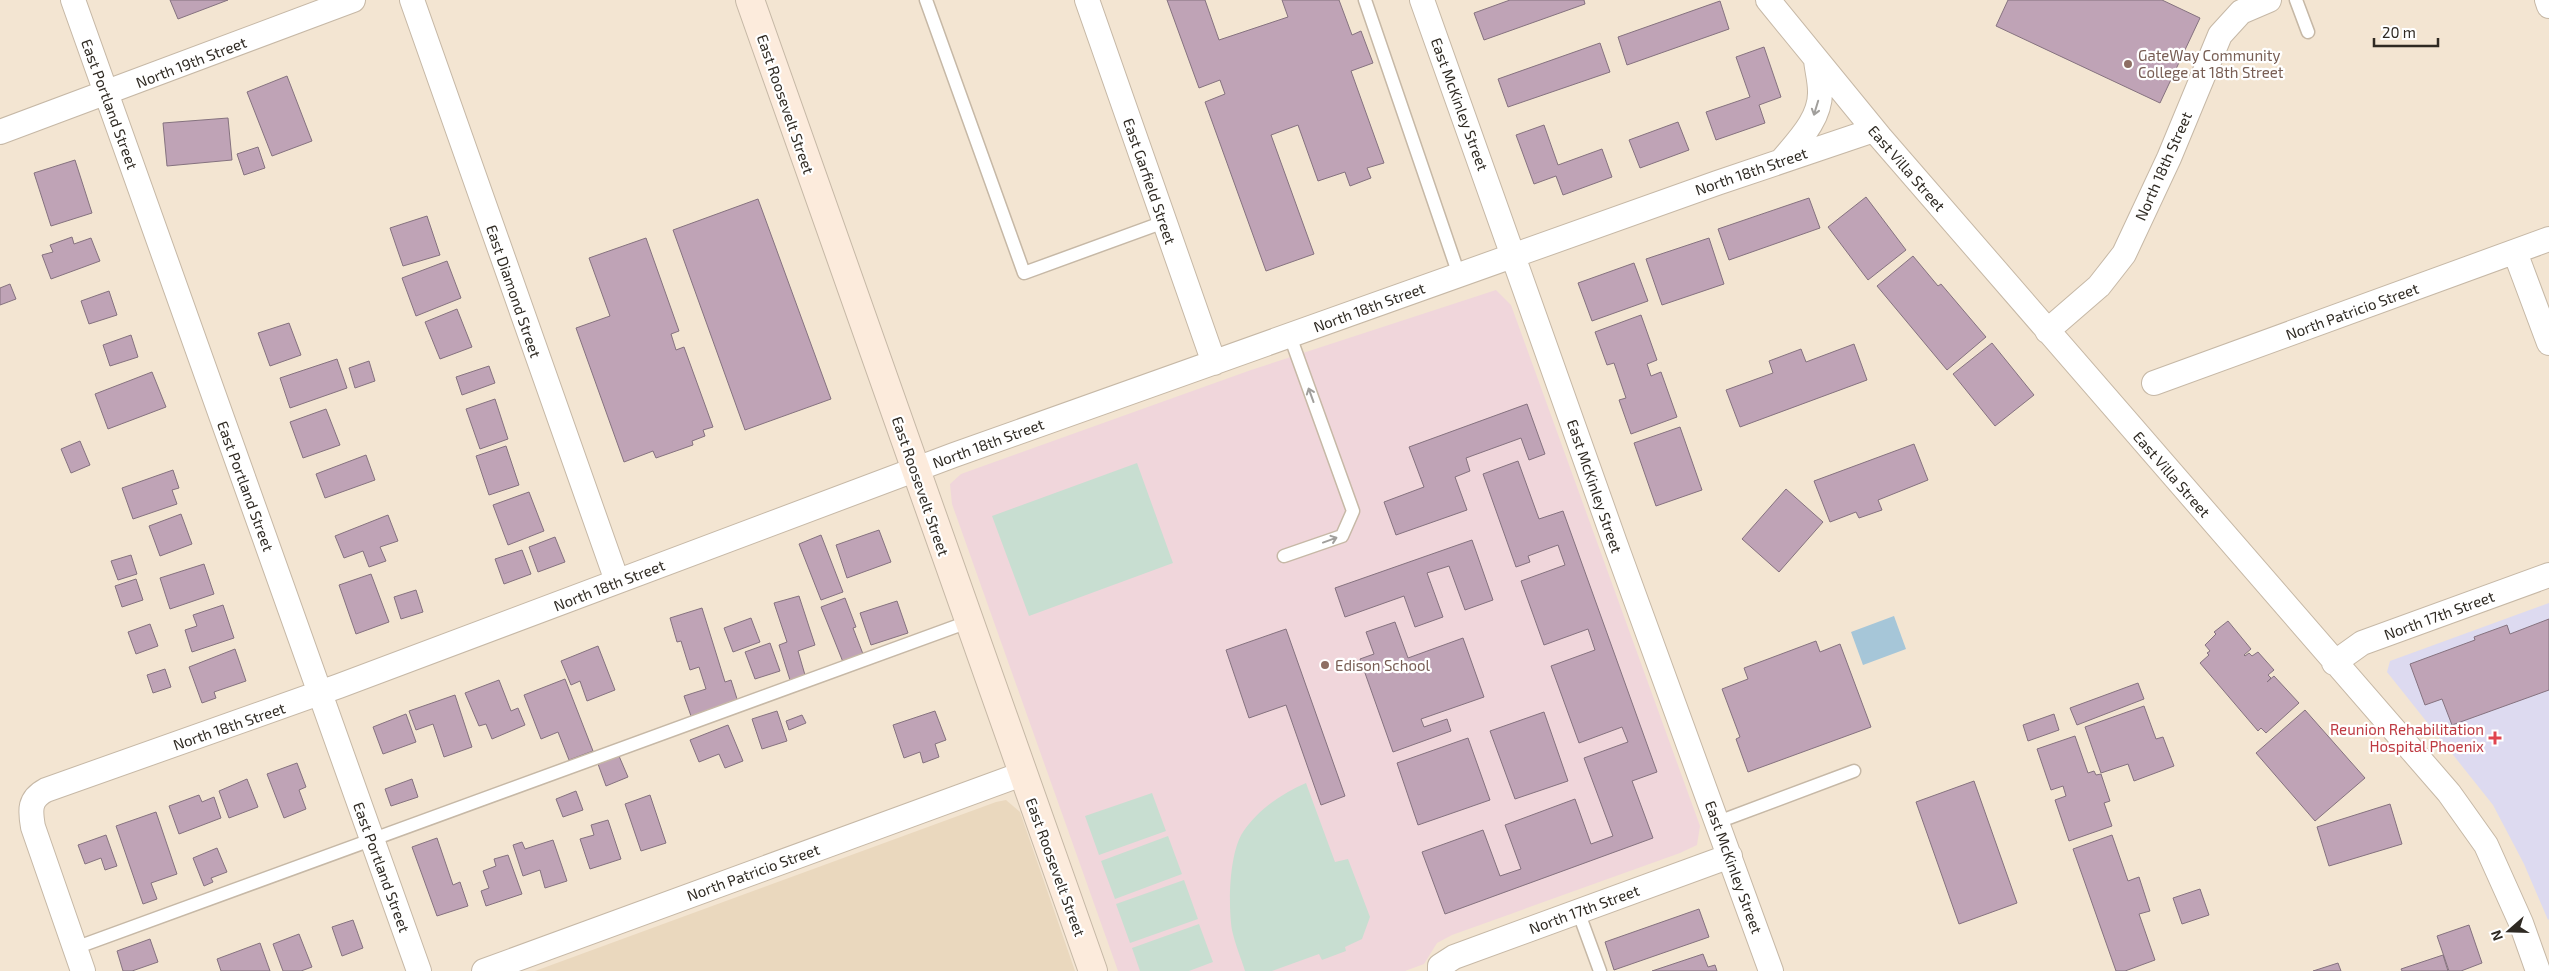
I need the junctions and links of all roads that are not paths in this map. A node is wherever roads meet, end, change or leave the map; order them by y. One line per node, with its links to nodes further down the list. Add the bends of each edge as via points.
1 (73, 0): 16 (street, East Portland Street)
2 (353, 0): 16 (street, North 19th Street)
3 (412, 0): 33 (street, East Diamond Street)
4 (750, 0): 30 (street, East Roosevelt Street)
5 (926, 0): 20 (lane, via 1024,273)
6 (1087, 0): 20 (street, East Garfield Street)
7 (1365, 0): 24 (lane)
8 (1422, 0): 23 (street, East McKinley Street)
9 (1768, 0): 15 (street, East Villa Street)
10 (2269, 0): 25 (street, North 18th Street, via 2241,12 2220,35 2169,158 2124,254 2099,286)
11 (2296, 0): 14 (lane)
12 (2547, 0): 13 (street)
13 (2549, 6)
14 (2308, 32)
15 (1816, 60): 17 (street, East Villa Street); 19 (street, one-way to 19, via 1820,92 1812,122)
16 (106, 94): 18 (street, North 19th Street); 36 (street, East Portland Street)
17 (1874, 130): 19 (street, North 18th Street); 25 (street, East Villa Street)
18 (0, 132)
19 (1781, 161): 23 (street, North 18th Street)
20 (1164, 222): 28 (street, East Garfield Street)
21 (2549, 239): 22 (street, North Patricio Street)
22 (2515, 252): 27 (street); 29 (street, North Patricio Street)
23 (1513, 255): 24 (street, North 18th Street); 39 (street, East McKinley Street)
24 (1459, 275): 26 (street, North 18th Street)
25 (2047, 331): 35 (street, East Villa Street)
26 (1290, 336): 28 (street, North 18th Street); 31 (lane, one-way to 26, via 1342,536 1353,511)
27 (2549, 343)
28 (1214, 363): 30 (street, North 18th Street)
29 (2154, 383)
30 (915, 469): 33 (street, North 18th Street); 34 (street, East Roosevelt Street)
31 (1284, 556)
32 (2549, 575): 35 (street, North 17th Street, via 2362,643)
33 (617, 582): 36 (street, North 18th Street)
34 (968, 622): 38 (street, East Roosevelt Street); 40 (lane)
35 (2334, 663): 51 (street, East Villa Street, via 2449,793 2486,845 2521,923)
36 (320, 693): 40 (street, East Portland Street); 43 (street, North 18th Street, via 37,795 30,809 33,827)
37 (1854, 771): 39 (lane)
38 (1022, 774): 47 (street, North Patricio Street); 48 (street, East Roosevelt Street)
39 (1718, 822): 41 (street, East McKinley Street)
40 (372, 839): 43 (lane); 46 (street, East Portland Street)
41 (1730, 856): 42 (street, North 17th Street); 50 (street, East McKinley Street)
42 (1578, 911): 44 (street, North 17th Street, via 1454,957); 49 (lane)
43 (75, 948): 45 (street)
44 (1440, 969)
45 (83, 971)
46 (419, 971)
47 (484, 971)
48 (1092, 971)
49 (1600, 971)
50 (1771, 971)
51 (2538, 971)

